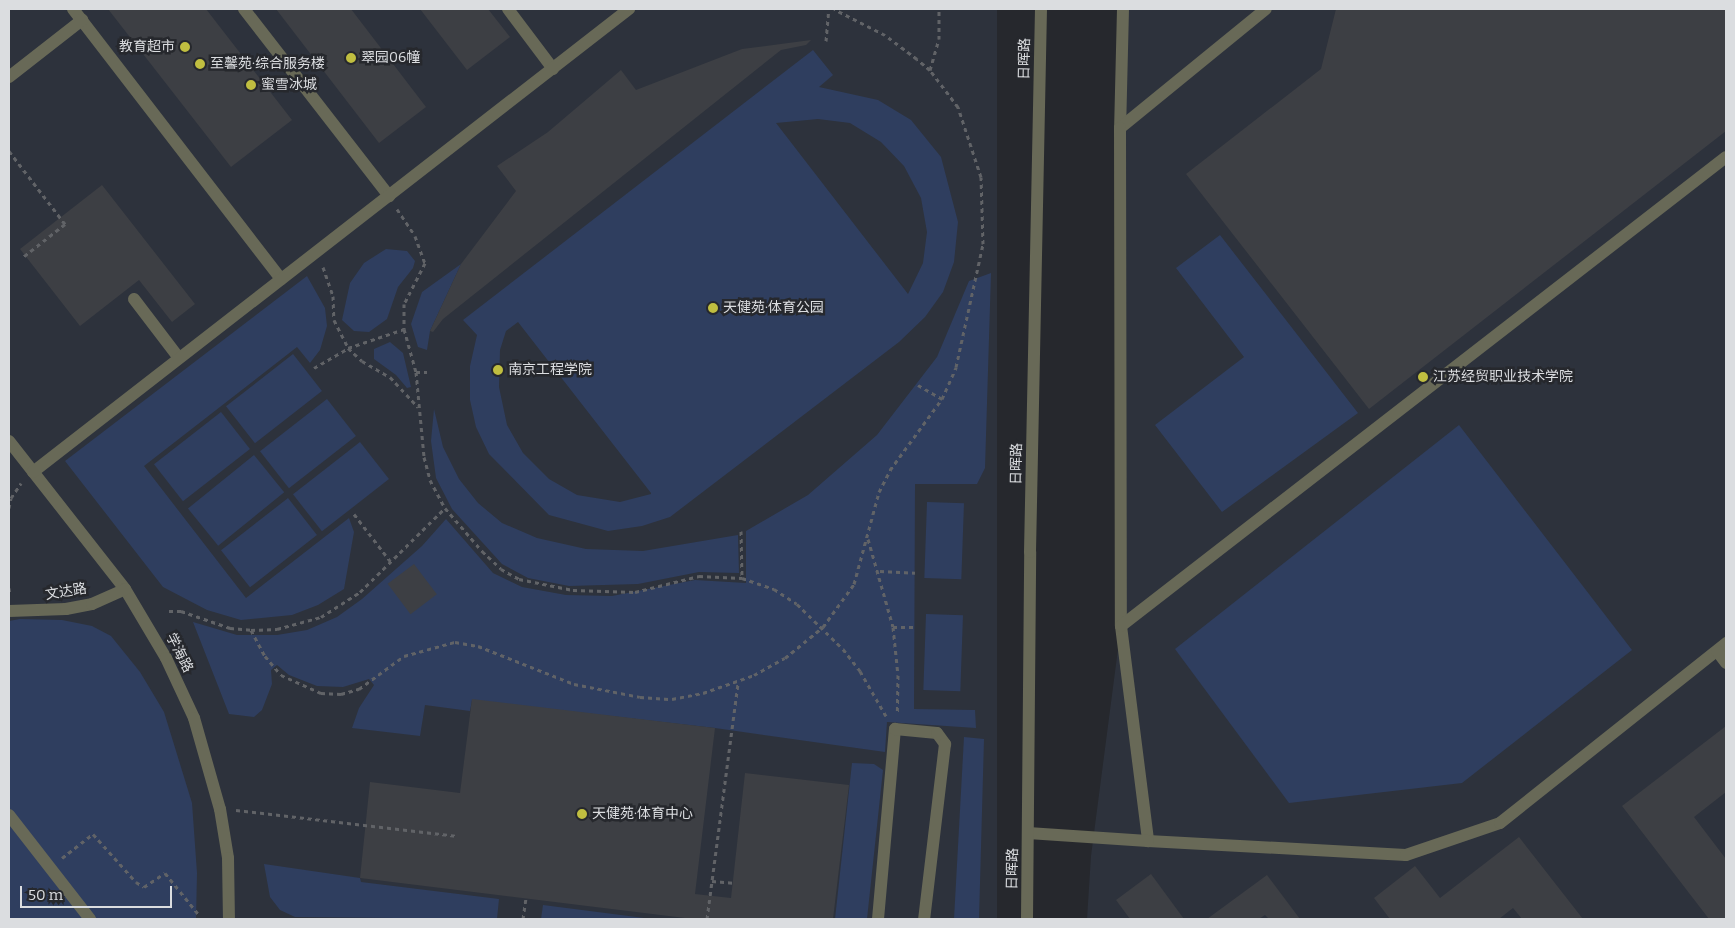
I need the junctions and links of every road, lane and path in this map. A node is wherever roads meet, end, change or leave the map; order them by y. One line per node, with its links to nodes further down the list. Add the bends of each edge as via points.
1 (73, 9): 11 (street)
2 (244, 9): 19 (street)
3 (508, 9): 13 (street)
4 (629, 9): 13 (street)
5 (829, 9): 12 (path)
6 (834, 9): 14 (path, via 885,35)
7 (939, 9): 14 (path, via 939,39)
8 (1041, 9): 58 (street, 日晖路)
9 (1123, 9): 16 (street)
10 (1266, 9): 16 (street)
11 (82, 20): 15 (street); 22 (street)
12 (826, 41)
13 (552, 69): 19 (street)
14 (930, 70): 31 (path, via 958,107 981,177 983,244 975,290 956,367)
15 (9, 77)
16 (1120, 128): 47 (street)
17 (9, 151): 21 (path, via 65,224)
18 (1726, 158): 47 (street)
19 (389, 196): 20 (street); 24 (path, via 415,236 425,263 404,304)
20 (317, 252): 22 (street); 25 (path, via 333,296 334,320)
21 (23, 257)
22 (281, 279): 26 (street)
23 (134, 300): 26 (street)
24 (404, 329): 25 (path); 28 (path)
25 (348, 348): 27 (path); 32 (path, via 362,361 390,377)
26 (180, 358): 34 (street)
27 (314, 368)
28 (416, 372): 29 (path); 32 (path)
29 (427, 372)
30 (918, 385): 31 (path)
31 (942, 399): 39 (path, via 890,470 879,492)
32 (419, 408): 36 (path, via 430,480)
33 (9, 441): 34 (street, 学海路)
34 (33, 472): 35 (path, via 17,487); 44 (street, 学海路)
35 (9, 508)
36 (445, 508): 40 (path); 43 (path, via 482,551 519,580 573,590 635,592 699,576)
37 (354, 514): 40 (path)
38 (741, 531): 43 (path)
39 (868, 538): 41 (path); 48 (path, via 854,584)
40 (391, 562): 51 (path, via 354,597 321,617 277,629)
41 (880, 572): 42 (path); 49 (path)
42 (915, 573)
43 (742, 578): 48 (path, via 774,589)
44 (125, 589): 45 (street, 文达路, via 92,604 66,610); 56 (street, 学海路, via 162,650 194,718)
45 (9, 611)
46 (169, 611): 51 (path, via 181,611 230,628)
47 (1121, 626): 60 (street)
48 (823, 627): 54 (path, via 785,658); 55 (path, via 860,671)
49 (893, 627): 50 (path); 55 (path, via 898,698)
50 (914, 627)
51 (251, 630): 54 (path, via 264,656 281,675 321,693 341,694 359,689 404,656 455,642 478,646 574,684 640,697 672,699)
52 (1722, 647): 53 (street); 60 (street, via 1500,824 1406,855)
53 (1726, 663)
54 (738, 682): 62 (path)
55 (895, 729): 70 (street); 71 (street, via 937,733 945,744)
56 (220, 809): 59 (path); 67 (street, 学海路, via 228,858)
57 (9, 815): 61 (street)
58 (1028, 833): 60 (street); 72 (street, 日晖路)
59 (457, 836)
60 (1148, 841)
61 (50, 868): 65 (path, via 93,834 144,887 165,872); 66 (street)
62 (712, 881): 63 (path); 69 (path)
63 (732, 883)
64 (526, 897): 68 (path)
65 (200, 916)
66 (90, 919)
67 (229, 919)
68 (523, 919)
69 (707, 919)
70 (878, 919)
71 (924, 919)
72 (1027, 919)

